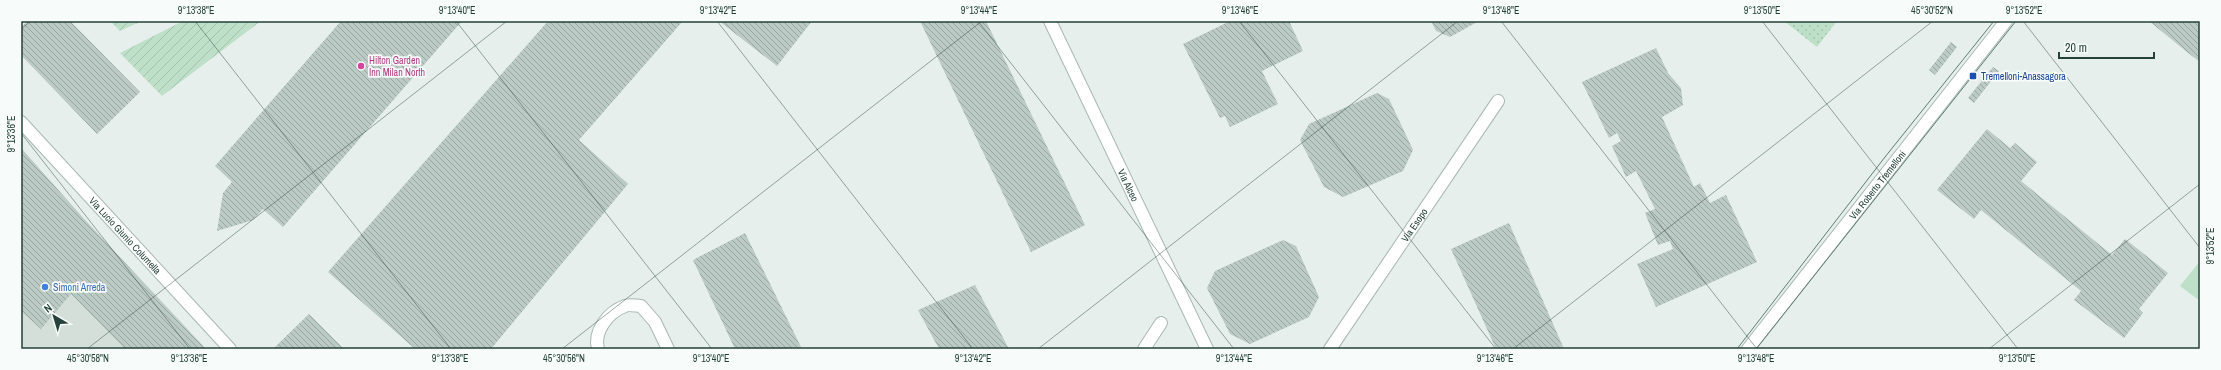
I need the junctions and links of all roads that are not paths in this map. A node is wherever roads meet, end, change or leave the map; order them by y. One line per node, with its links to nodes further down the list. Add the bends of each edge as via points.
1 (1050, 21): 10 (street, Via Alceo)
2 (2006, 21): 12 (street, Via Roberto Tremelloni)
3 (1498, 101): 11 (street, Via Esopo)
4 (21, 122): 6 (street, Via Lucio Giunio Columella)
5 (1161, 323): 9 (street)
6 (230, 349)
7 (598, 349): 8 (street, via 596,342 600,327 609,316 625,306 641,306 655,322)
8 (668, 349)
9 (1144, 349)
10 (1207, 349)
11 (1330, 349)
12 (1748, 349)

